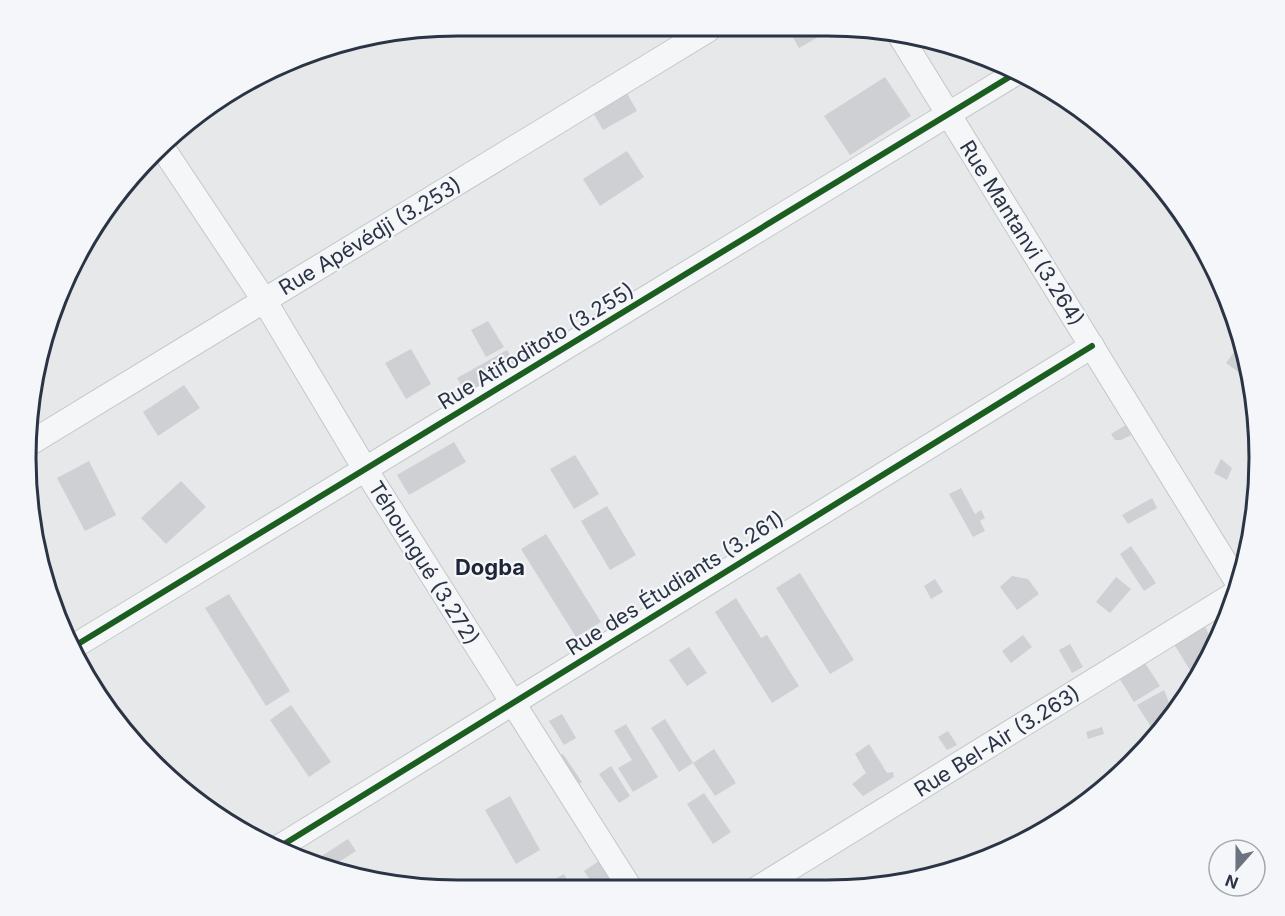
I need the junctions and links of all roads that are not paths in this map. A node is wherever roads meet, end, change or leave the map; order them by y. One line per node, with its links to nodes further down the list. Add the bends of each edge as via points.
1 (698, 36): 6 (street, Rue Apévédji (3.253))
2 (905, 43): 4 (street, Rue Mantanvi (3.264))
3 (1009, 78): 4 (street, Rue Atifoditoto (3.255))
4 (949, 114): 7 (street, Rue Mantanvi (3.264)); 9 (street, Rue Atifoditoto (3.255))
5 (167, 154): 6 (street, Téhoungué (3.272))
6 (264, 300): 8 (street, Rue Apévédji (3.253)); 9 (street, Téhoungué (3.272))
7 (1092, 346): 10 (street, Rue Mantanvi (3.264)); 13 (street, Rue des Étudiants (3.261))
8 (37, 439)
9 (365, 469): 12 (street, Rue Atifoditoto (3.255)); 13 (street, Téhoungué (3.272))
10 (1233, 575)
11 (1225, 600): 16 (street, Rue Bel-Air (3.263))
12 (79, 643)
13 (513, 703): 14 (street, Rue des Étudiants (3.261)); 15 (street, Téhoungué (3.272))
14 (286, 843)
15 (625, 880)
16 (771, 880)

